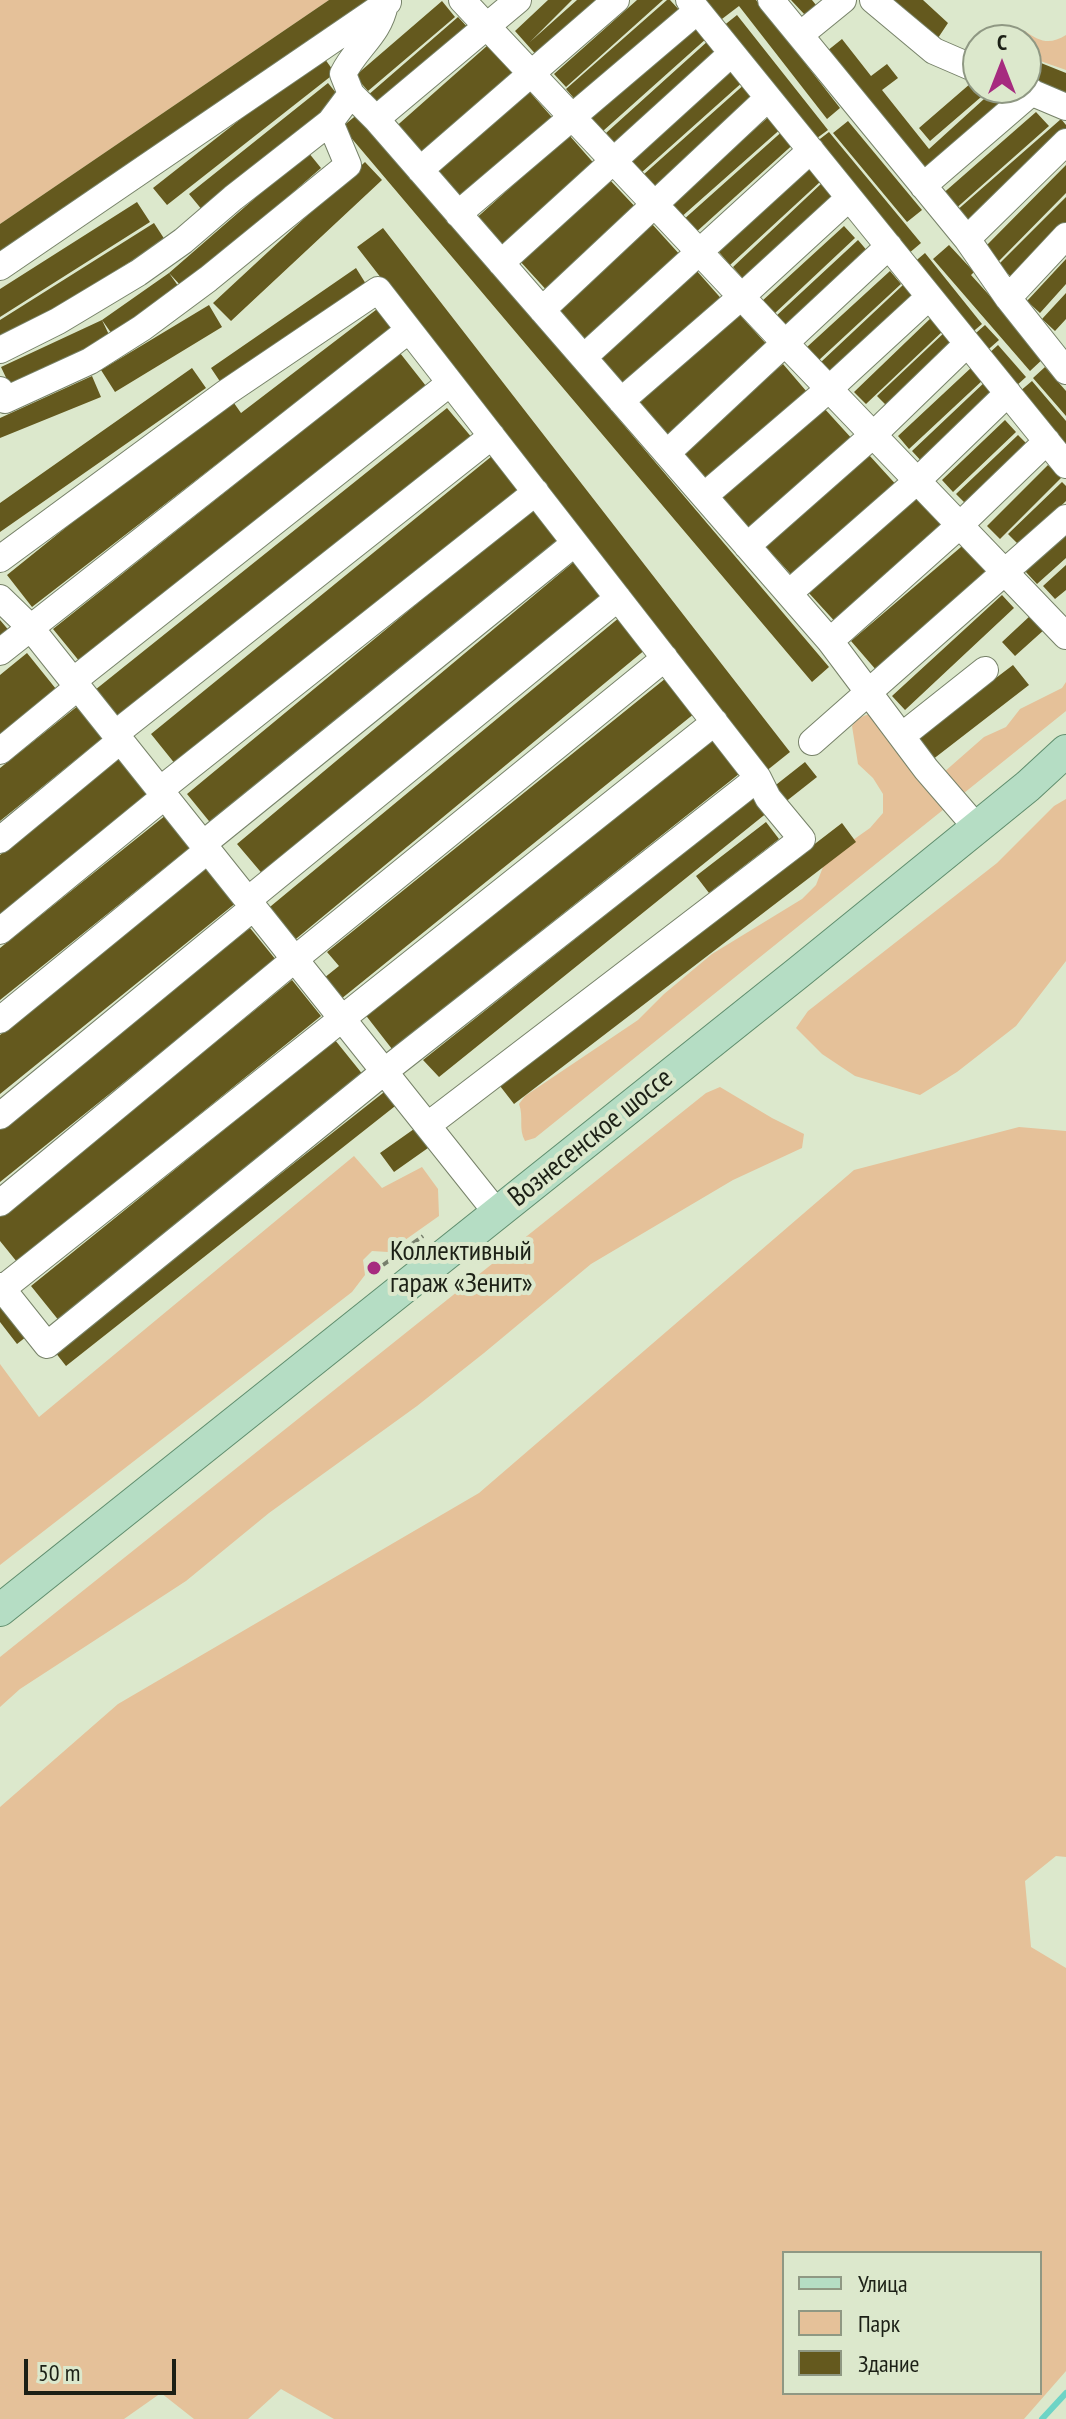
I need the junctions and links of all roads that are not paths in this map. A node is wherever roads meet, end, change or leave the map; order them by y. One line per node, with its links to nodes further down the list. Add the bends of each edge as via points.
1 (462, 0): 9 (lane)
2 (518, 0): 9 (lane)
3 (616, 0): 13 (lane)
4 (771, 0): 10 (lane)
5 (843, 0): 10 (lane)
6 (873, 0): 12 (lane, via 934,51)
7 (388, 2): 14 (lane, via 381,22 343,74); 35 (lane)
8 (693, 5): 11 (lane); 19 (lane)
9 (487, 27): 13 (lane); 20 (lane)
10 (800, 35): 26 (lane)
11 (732, 53): 16 (lane); 24 (lane)
12 (962, 63)
13 (531, 74): 19 (lane); 25 (lane)
14 (351, 94): 20 (lane); 21 (lane)
15 (1042, 97): 18 (lane)
16 (768, 98): 23 (lane); 28 (lane)
17 (1011, 104): 26 (lane)
18 (1066, 107)
19 (573, 118): 24 (lane); 29 (lane)
20 (376, 119): 25 (lane)
21 (330, 122): 43 (lane, via 138,273); 48 (lane, via 348,165 220,270 90,361 5,400)
22 (1066, 142): 31 (lane)
23 (811, 150): 27 (lane); 33 (lane)
24 (614, 161): 28 (lane); 34 (lane)
25 (420, 170): 29 (lane)
26 (923, 186): 31 (lane)
27 (849, 198): 32 (lane); 36 (lane)
28 (654, 204): 33 (lane); 39 (lane)
29 (458, 214): 34 (lane)
30 (1066, 236): 38 (lane)
31 (967, 239): 38 (lane)
32 (889, 246): 37 (lane); 41 (lane)
33 (699, 252): 36 (lane); 45 (lane)
34 (501, 263): 39 (lane)
35 (0, 267)
36 (741, 297): 41 (lane); 50 (lane)
37 (929, 297): 42 (lane); 47 (lane)
38 (1008, 298): 44 (lane)
39 (542, 310): 45 (lane)
40 (409, 330): 46 (lane); 63 (lane, via 378,290 227,392); 69 (lane)
41 (785, 343): 47 (lane); 54 (lane)
42 (967, 344): 49 (lane); 51 (lane)
43 (0, 350)
44 (1061, 356)
45 (584, 357): 50 (lane)
46 (450, 383): 52 (lane); 74 (lane)
47 (829, 389): 51 (lane); 58 (lane)
48 (0, 390)
49 (1008, 393): 53 (lane); 56 (lane)
50 (621, 401): 54 (lane)
51 (873, 435): 56 (lane); 62 (lane)
52 (492, 436): 57 (lane); 78 (lane)
53 (1047, 441): 55 (lane); 60 (lane)
54 (667, 453): 58 (lane)
55 (1066, 465)
56 (917, 481): 60 (lane); 65 (lane)
57 (536, 492): 61 (lane); 83 (lane)
58 (704, 496): 62 (lane)
59 (1066, 518): 64 (lane)
60 (960, 525): 64 (lane); 70 (lane)
61 (575, 543): 67 (lane); 86 (lane)
62 (747, 546): 65 (lane)
63 (0, 559)
64 (1005, 572): 68 (lane); 75 (lane)
65 (789, 593): 70 (lane)
66 (0, 598): 69 (lane)
67 (618, 598): 72 (lane); 87 (lane)
68 (1062, 625)
69 (30, 627): 71 (lane); 74 (lane)
70 (830, 641): 75 (lane)
71 (0, 652)
72 (665, 658): 76 (lane); 89 (lane)
73 (985, 670): 77 (lane)
74 (76, 684): 78 (lane); 80 (lane)
75 (869, 691): 77 (lane); 79 (lane)
76 (715, 722): 82 (lane); 90 (lane)
77 (903, 735): 84 (lane)
78 (118, 737): 83 (lane); 85 (lane)
79 (812, 742)
80 (0, 751)
81 (1066, 751): 84 (main road, Вознесенское шоссе)
82 (758, 778): 92 (lane); 94 (lane, via 802,839)
83 (162, 793): 86 (lane); 88 (lane)
84 (977, 828): 96 (main road, Вознесенское шоссе)
85 (0, 840)
86 (205, 847): 87 (lane); 91 (lane)
87 (251, 904): 89 (lane); 93 (lane)
88 (0, 931)
89 (295, 959): 90 (lane); 95 (lane)
90 (342, 1017): 92 (lane); 97 (lane)
91 (0, 1020)
92 (385, 1071): 94 (lane); 97 (lane, via 47,1345)
93 (0, 1116)
94 (428, 1125): 96 (lane)
95 (0, 1203)
96 (497, 1213): 98 (main road, Вознесенское шоссе)
97 (1, 1288)
98 (0, 1610)

